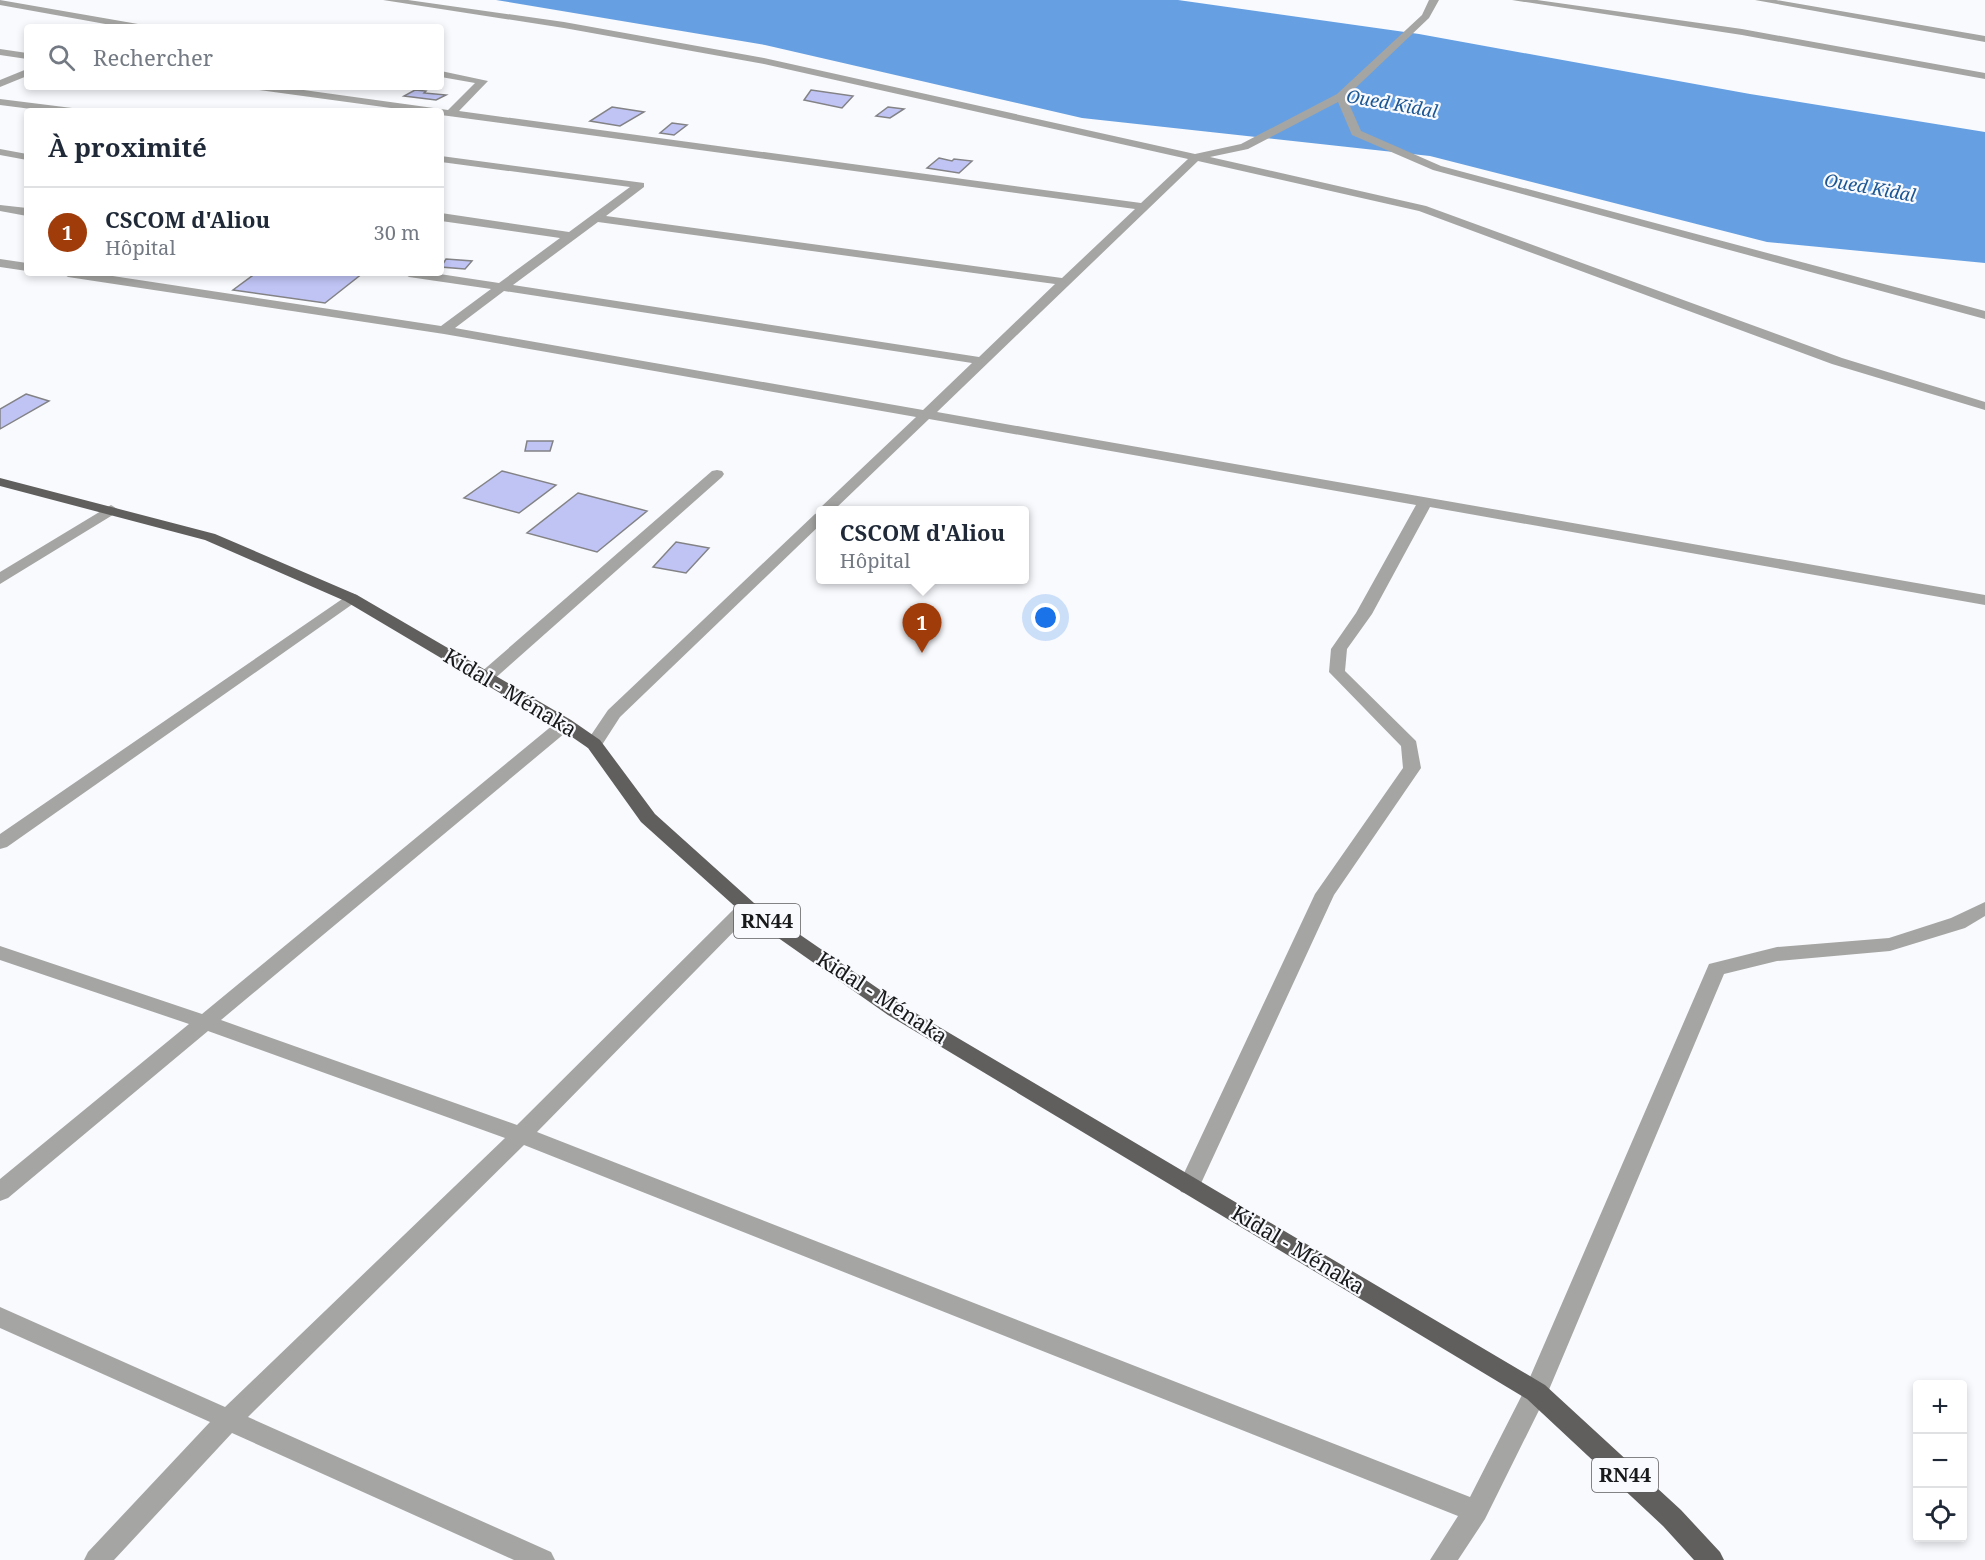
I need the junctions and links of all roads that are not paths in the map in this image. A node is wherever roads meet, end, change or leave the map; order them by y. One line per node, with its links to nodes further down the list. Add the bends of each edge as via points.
1 (388, 0): 22 (street, via 564,25 764,62)
2 (1434, 0): 15 (street, via 1426,16)
3 (1517, 0): 12 (street, via 1742,32)
4 (1760, 0): 7 (street)
5 (0, 2): 6 (street)
6 (120, 24)
7 (1985, 39)
8 (0, 52): 9 (street)
9 (24, 56)
10 (24, 73): 13 (street)
11 (444, 74): 19 (street, via 483,81)
12 (1985, 76)
13 (0, 84)
14 (281, 90): 18 (street)
15 (1341, 96): 22 (street, via 1244,147); 36 (street, via 1356,133 1437,168)
16 (0, 102): 17 (street)
17 (48, 108)
18 (414, 108)
19 (446, 112): 24 (street)
20 (0, 153): 21 (street)
21 (24, 157)
22 (1196, 157): 24 (street); 39 (street, via 1422,207 1837,361)
23 (444, 159): 28 (street, via 640,185)
24 (1144, 207): 34 (street)
25 (0, 208): 26 (street)
26 (24, 212)
27 (444, 217): 29 (street)
28 (595, 218): 29 (street); 34 (street)
29 (570, 236): 35 (street)
30 (0, 263): 31 (street)
31 (24, 267)
32 (88, 276): 37 (street)
33 (428, 276): 35 (street)
34 (1065, 282): 38 (street)
35 (498, 288): 37 (street); 38 (street)
36 (1985, 315)
37 (444, 330): 40 (street)
38 (982, 362): 40 (street)
39 (1985, 406)
40 (927, 414): 43 (street); 44 (street)
41 (717, 474): 50 (street)
42 (0, 482): 45 (main road, Kidal - Ménaka / RN44)
43 (1425, 502): 49 (street); 59 (street, via 1364,614 1339,649 1337,672 1410,745 1412,768 1325,894)
44 (830, 506)
45 (111, 510): 47 (street); 48 (main road, Kidal - Ménaka / RN44, via 210,537)
46 (816, 521): 52 (street, via 615,714)
47 (0, 579)
48 (351, 598): 50 (main road, Kidal - Ménaka / RN44); 53 (street)
49 (1985, 600)
50 (486, 677): 51 (main road, Kidal - Ménaka / RN44)
51 (565, 724): 52 (main road, Kidal - Ménaka / RN44); 57 (street)
52 (594, 744): 54 (main road, Kidal - Ménaka / RN44, via 648,818)
53 (0, 843)
54 (747, 907): 58 (street); 59 (main road, Kidal - Ménaka / RN44, via 896,1010)
55 (1985, 908): 62 (street, via 1958,923 1890,944 1777,954 1716,969)
56 (0, 953): 57 (street)
57 (207, 1023): 58 (street); 60 (street)
58 (521, 1135): 63 (street); 64 (street)
59 (1189, 1186): 62 (main road, Kidal - Ménaka / RN44)
60 (0, 1192)
61 (0, 1317): 63 (street)
62 (1536, 1392): 64 (street); 68 (main road, Kidal - Ménaka / RN44, via 1672,1518)
63 (228, 1420): 65 (street); 66 (street)
64 (1476, 1511): 67 (street)
65 (97, 1560)
66 (542, 1560)
67 (1443, 1560)
68 (1711, 1560)

